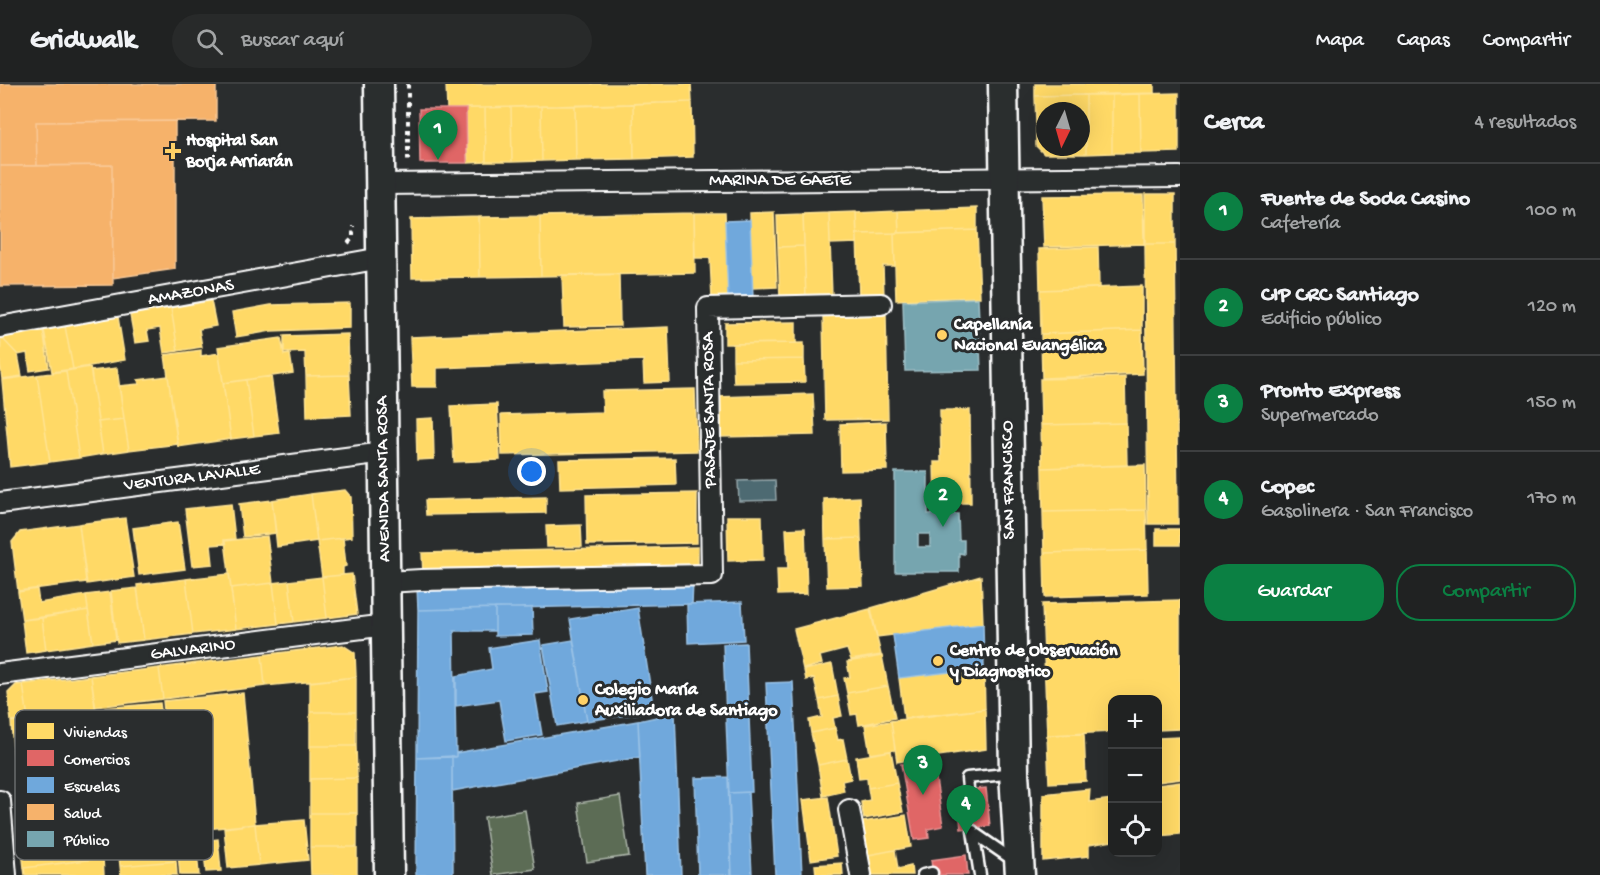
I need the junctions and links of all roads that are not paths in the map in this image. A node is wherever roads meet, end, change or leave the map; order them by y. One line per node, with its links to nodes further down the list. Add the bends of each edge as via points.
1 (379, 84): 5 (main road, AVENIDA SANTA ROSA)
2 (1003, 84): 4 (main road, SAN FRANCISCO)
3 (1180, 177): 4 (street, MARINA DE GAETE)
4 (1005, 179): 5 (street, MARINA DE GAETE); 14 (main road, SAN FRANCISCO)
5 (380, 184): 6 (main road, AVENIDA SANTA ROSA)
6 (381, 258): 8 (street, AMAZONAS); 9 (main road, AVENIDA SANTA ROSA)
7 (881, 304): 11 (street, PASAJE SANTA ROSA, via 708,308 712,575)
8 (0, 327)
9 (384, 453): 10 (street, VENTURA LAVALLE); 11 (main road, AVENIDA SANTA ROSA)
10 (0, 503)
11 (386, 582): 12 (main road, AVENIDA SANTA ROSA)
12 (386, 626): 13 (street, GALVARINO); 21 (main road, AVENIDA SANTA ROSA)
13 (0, 674)
14 (1014, 773): 15 (lane, via 967,778); 19 (main road, SAN FRANCISCO)
15 (968, 788)
16 (0, 801): 20 (street)
17 (849, 810): 22 (street)
18 (976, 869): 19 (lane, via 973,830)
19 (1020, 869)
20 (6, 875)
21 (389, 875)
22 (861, 875)

